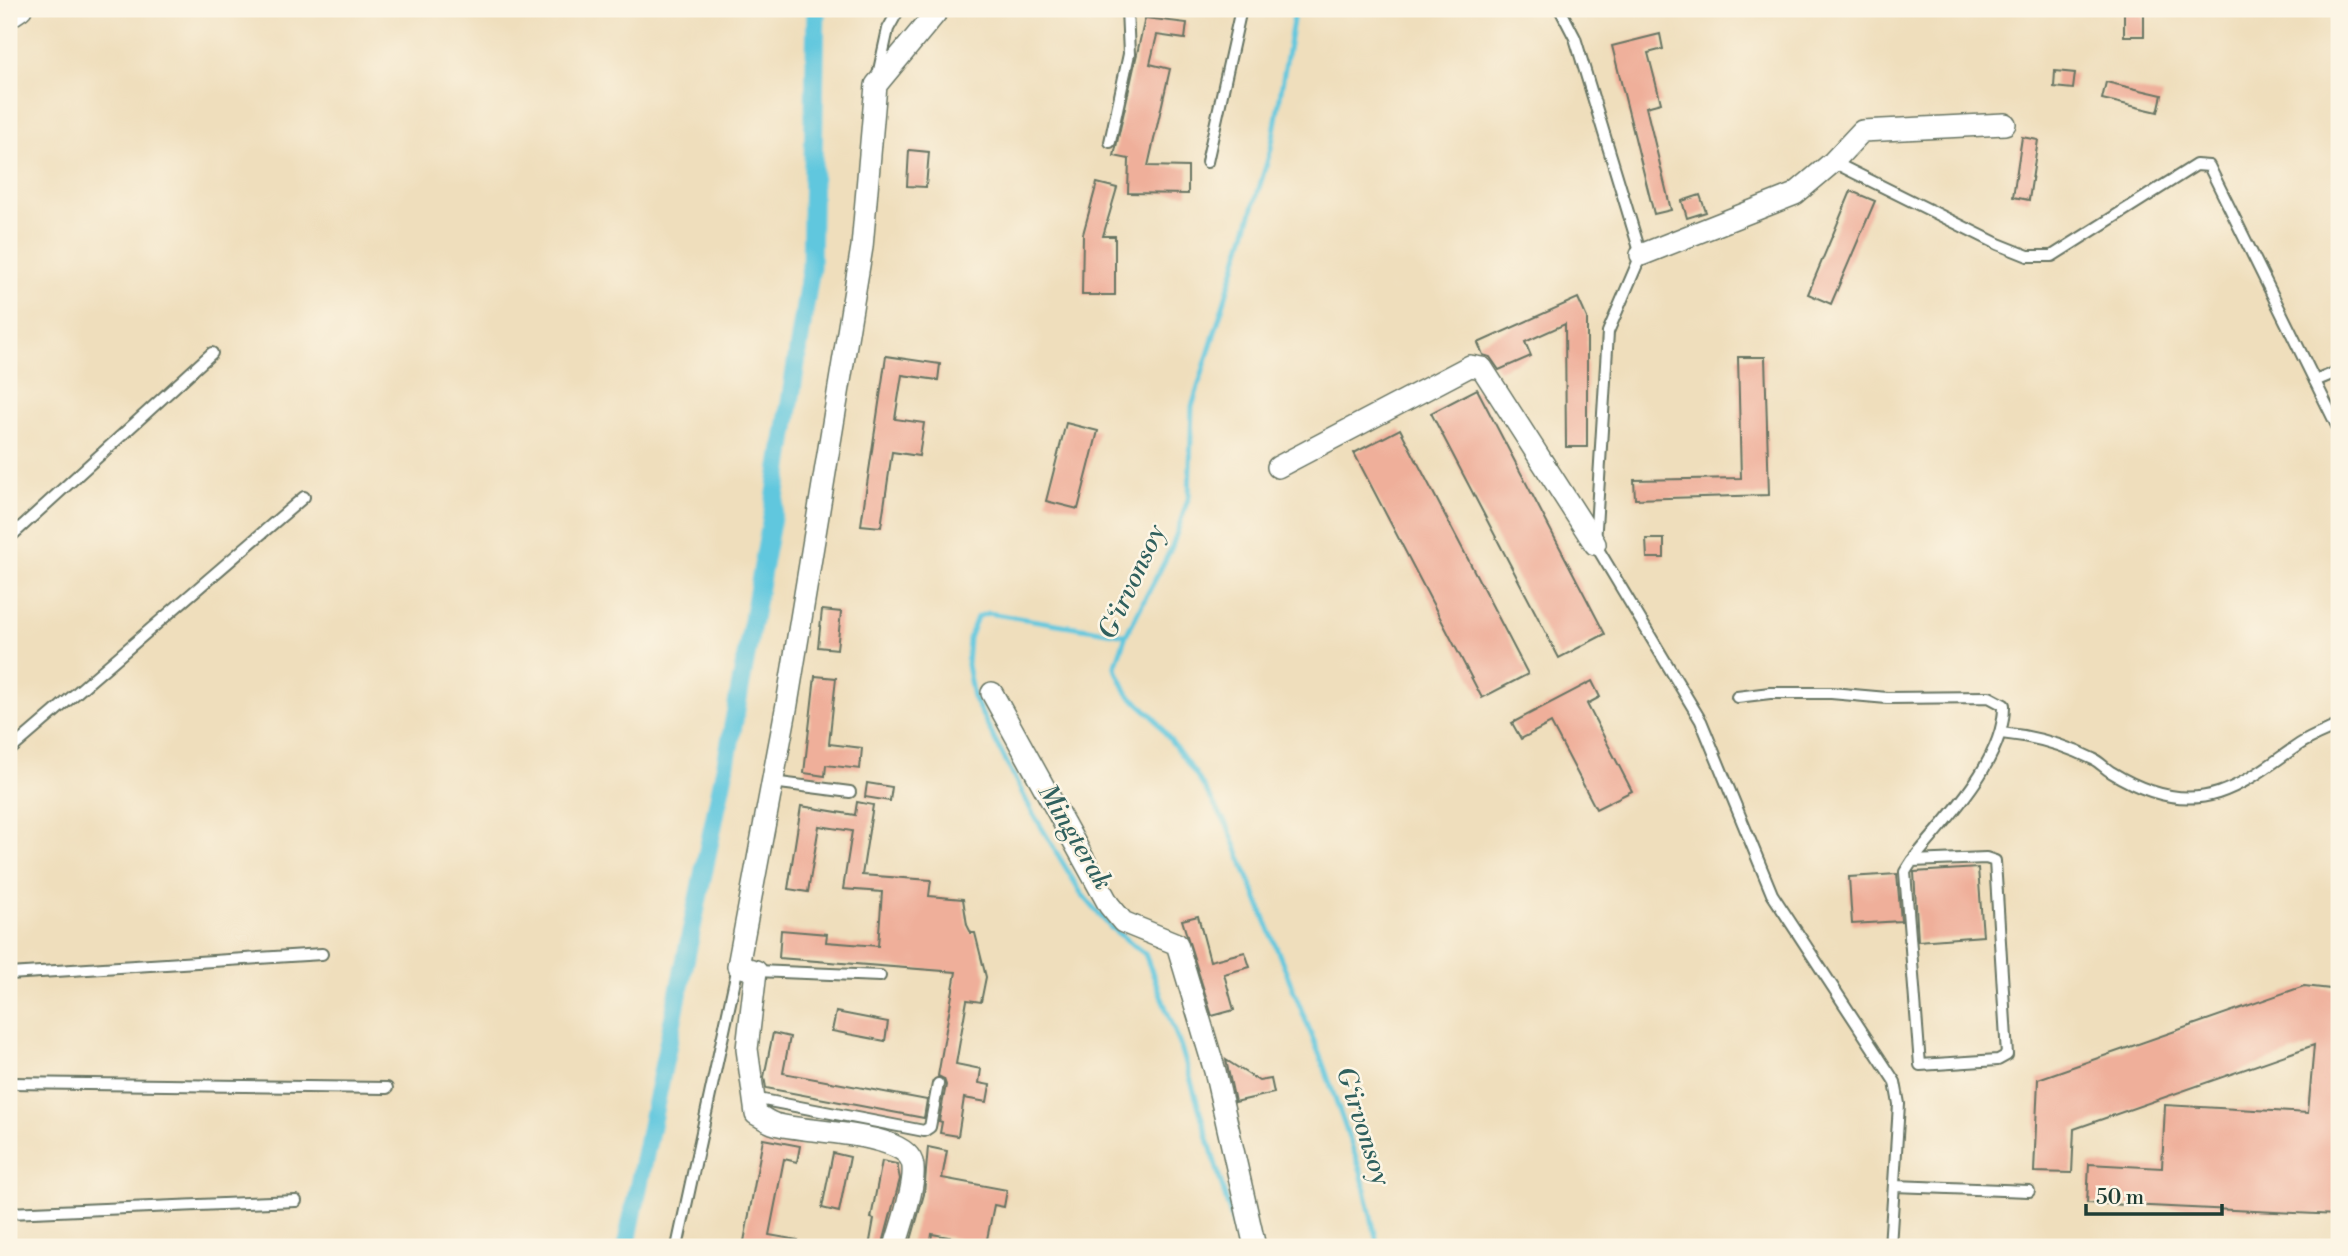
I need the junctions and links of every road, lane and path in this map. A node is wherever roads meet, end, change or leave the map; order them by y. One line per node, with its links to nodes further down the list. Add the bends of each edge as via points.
1 (21, 9): 7 (street)
2 (899, 9): 8 (lane, via 888,29)
3 (939, 9): 8 (street)
4 (1127, 9): 10 (lane, via 1129,54)
5 (1241, 9): 11 (lane)
6 (1560, 9): 13 (lane, via 1575,38)
7 (9, 17)
8 (876, 85): 27 (street, via 862,247)
9 (2005, 124): 12 (street, via 1872,128 1862,131)
10 (1110, 142)
11 (1207, 162)
12 (1833, 162): 13 (street, via 1795,194); 16 (lane, via 2028,256 2052,256 2196,165 2208,166)
13 (1641, 255): 21 (lane, via 1608,332)
14 (212, 354): 20 (lane)
15 (2339, 371): 16 (lane)
16 (2315, 381): 17 (lane)
17 (2339, 430)
18 (1278, 467): 21 (street, via 1470,366 1482,368)
19 (304, 497): 26 (lane)
20 (9, 538)
21 (1595, 544): 38 (lane, via 1701,721 1772,894 1895,1082 1899,1104)
22 (992, 693): 44 (street, via 1109,905 1123,922 1177,944 1215,1071)
23 (1737, 697): 25 (lane, via 1770,693 1989,696 2004,705)
24 (2339, 725): 25 (lane, via 2302,742 2248,780 2215,794 2186,797 2160,794 2053,744)
25 (2001, 733): 29 (lane, via 1964,797)
26 (9, 751)
27 (772, 782): 28 (lane); 31 (street)
28 (850, 792)
29 (1912, 861): 29 (lane, via 1995,861 2007,1055 1998,1060 1920,1065 1905,872)
30 (322, 954): 32 (lane)
31 (747, 968): 33 (lane); 37 (street, via 747,1049); 42 (lane)
32 (9, 974)
33 (880, 976)
34 (9, 1083): 36 (lane)
35 (938, 1084): 37 (lane, via 929,1127 924,1131)
36 (387, 1088)
37 (753, 1098): 43 (street, via 756,1114 774,1124 889,1142 906,1153 913,1163 913,1179)
38 (1894, 1186): 39 (lane); 45 (lane)
39 (2029, 1191)
40 (296, 1201): 41 (lane)
41 (9, 1213)
42 (677, 1247)
43 (895, 1247)
44 (1255, 1247)
45 (1890, 1247)

